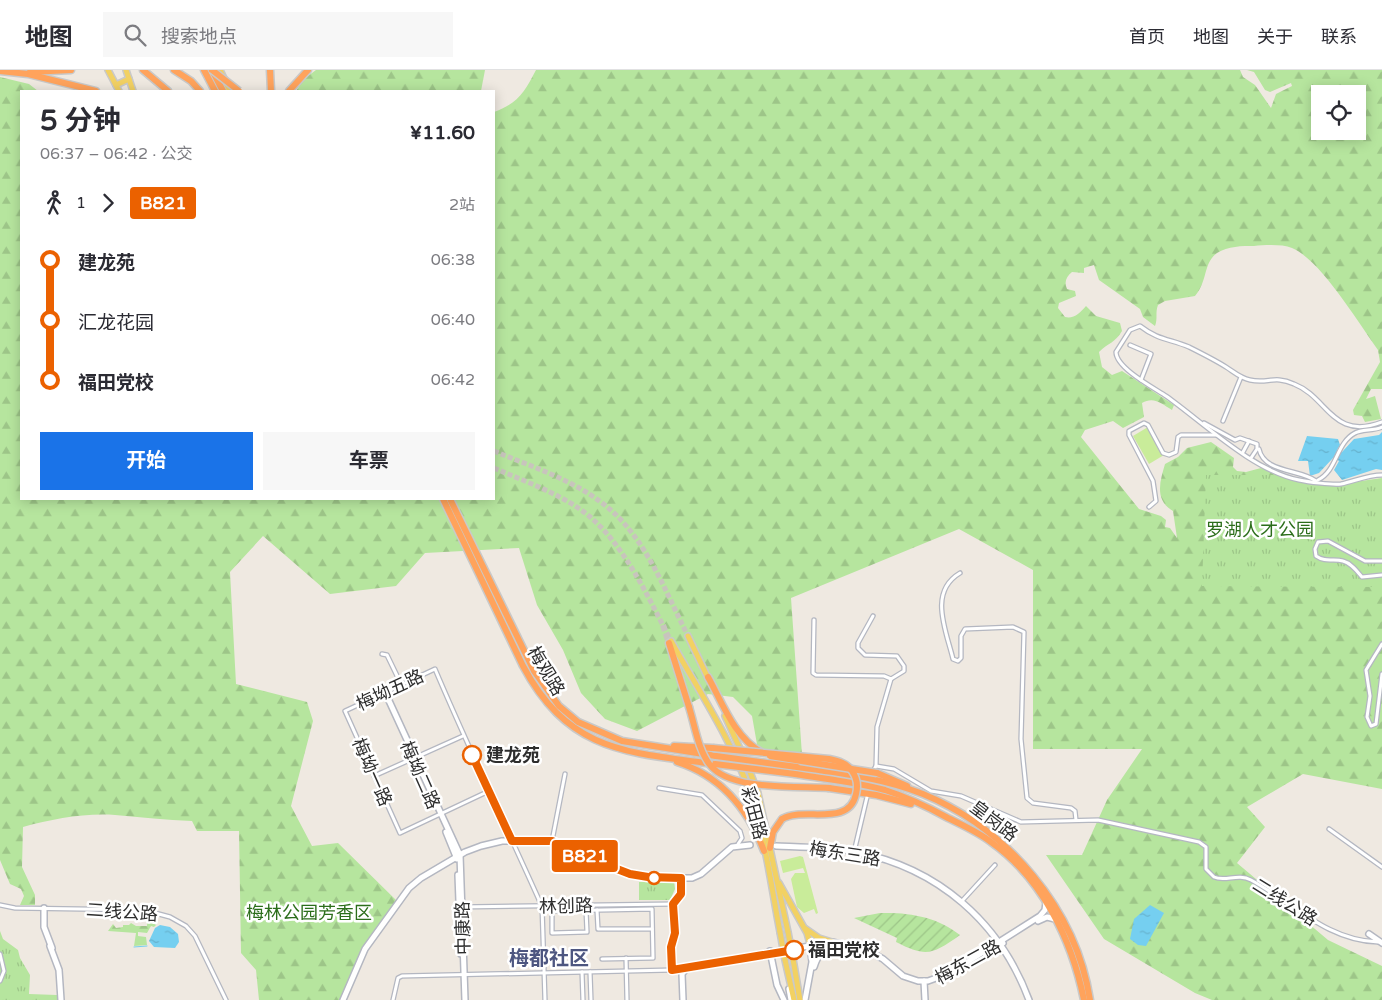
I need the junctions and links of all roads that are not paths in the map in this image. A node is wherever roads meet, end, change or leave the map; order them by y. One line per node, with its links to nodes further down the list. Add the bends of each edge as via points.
1 (71, 70): 11 (highway)
2 (108, 70): 14 (main road)
3 (126, 70): 13 (main road)
4 (143, 70): 18 (highway)
5 (174, 70): 19 (highway)
6 (204, 70): 20 (highway)
7 (214, 70): 21 (highway); 22 (main road); 23 (highway, bridge)
8 (270, 70): 24 (highway)
9 (308, 70): 25 (highway)
10 (0, 71): 12 (highway)
11 (51, 71): 12 (highway)
12 (18, 72): 15 (highway)
13 (129, 79): 14 (main road); 17 (main road)
14 (116, 85): 16 (main road)
15 (92, 90)
16 (118, 90)
17 (133, 90)
18 (167, 90)
19 (199, 90)
20 (214, 90)
21 (224, 90)
22 (229, 90)
23 (238, 90)
24 (271, 90)
25 (290, 90)
26 (1130, 345): 28 (street, via 1151,354)
27 (1241, 377): 28 (street, via 1189,347 1166,341 1137,326 1130,330 1116,357); 30 (street); 31 (street, via 1258,381 1275,378 1299,386 1341,422 1363,428)
28 (1141, 380): 29 (street)
29 (1196, 419): 33 (street); 34 (street, via 1232,439)
30 (1223, 421)
31 (1382, 422)
32 (1382, 427): 38 (street, via 1354,434)
33 (1216, 435): 36 (street); 44 (street, via 1181,435 1176,452 1169,455 1163,453 1148,425 1144,423 1129,431 1128,435 1153,481 1156,501)
34 (1248, 441): 35 (street); 36 (street)
35 (1258, 447): 37 (street); 40 (street, via 1262,457 1271,463)
36 (1243, 452): 37 (street)
37 (1251, 458): 40 (street, via 1286,476)
38 (1328, 473): 40 (street); 41 (street)
39 (1382, 475): 41 (street)
40 (1316, 481): 41 (street)
41 (1330, 483)
42 (443, 500): 62 (highway, 梅观路, via 523,666 545,701 585,735 610,746)
43 (450, 500): 61 (highway, 梅观路, via 550,696 568,715 584,725 614,738)
44 (1149, 507)
45 (1382, 561): 47 (street, via 1365,561 1328,541 1318,542 1315,549 1316,556 1324,561 1342,560 1362,577)
46 (960, 573): 76 (street, via 949,580 943,592 943,623 953,659 958,661 961,658 961,636 965,629 1013,627 1024,632 1021,739 1027,798 1034,804 1071,808 1075,811)
47 (1382, 575)
48 (873, 616): 56 (street, via 858,648 865,655 898,656 904,671)
49 (814, 620): 56 (street, via 813,673 884,676)
50 (688, 636): 55 (main road, 彩田路)
51 (670, 642): 74 (highway, bridge, via 705,756 724,777 746,783 829,788 876,795); 83 (main road, 彩田路, via 743,775)
52 (1382, 644): 54 (street, via 1366,670 1370,696 1366,717 1371,726 1376,724 1379,714)
53 (382, 654): 57 (street, via 386,655)
54 (1382, 674)
55 (708, 677): 65 (highway, bridge, via 743,737 755,749 769,755); 82 (main road, 彩田路, via 748,764)
56 (891, 680): 65 (street, via 877,727)
57 (401, 684): 58 (street, 梅坳五路); 60 (street, 梅坳五路, via 435,669)
58 (384, 693): 59 (street, 梅坳五路); 63 (street, 梅坳二路)
59 (346, 711): 67 (street, 梅坳一路)
60 (463, 736): 63 (street); 69 (street)
61 (640, 744): 64 (highway, 梅观路, bridge); 82 (highway, bridge, via 829,759 842,762 851,769 857,787 855,798 847,808 837,813 792,814 782,819 773,832)
62 (654, 755): 64 (highway, 梅观路, bridge, via 715,764); 83 (highway, via 689,766 722,787 748,816)
63 (414, 758): 67 (street); 75 (street, 梅坳二路)
64 (796, 770): 71 (highway, 皇岗路, via 878,780); 74 (highway, 皇岗路, via 885,790)
65 (875, 770): 70 (street, via 898,771); 71 (highway)
66 (565, 774): 79 (street)
67 (374, 776): 75 (street, 梅坳一路, via 400,833)
68 (658, 788): 80 (street, via 702,795 740,831 742,838)
69 (489, 791): 75 (street); 78 (street)
70 (931, 791): 73 (street); 76 (street, via 961,796 1014,821)
71 (922, 794): 73 (highway, 皇岗路)
72 (866, 797): 84 (street)
73 (932, 798): 138 (highway, 皇岗路, via 992,836 1041,886 1071,936)
74 (930, 808): 91 (highway, 皇岗路, via 999,848 1028,877)
75 (439, 814): 85 (street, 梅坳二路)
76 (1076, 820): 104 (street, 二线公路, via 1098,820 1199,842 1206,847 1206,868 1214,877 1246,877 1329,929)
77 (1330, 829): 87 (street)
78 (512, 841): 79 (street); 85 (street, via 485,844); 94 (street)
79 (552, 841): 89 (street, via 630,874)
80 (738, 844): 81 (street); 89 (street, via 701,874)
81 (750, 844)
82 (773, 847): 84 (street, 梅东三路); 88 (main road, 彩田路)
83 (764, 851): 133 (main road, 彩田路, bridge)
84 (854, 852): 90 (street, 梅东三路, via 916,872)
85 (458, 857): 95 (street, 中康路); 124 (street, via 420,879 403,895 365,949)
86 (995, 864): 90 (street)
87 (1382, 868)
88 (776, 877): 100 (main road); 134 (main road, 彩田路, bridge, via 797,985)
89 (681, 878): 92 (street, via 681,894)
90 (962, 901): 105 (street, 梅东三路)
91 (1046, 902): 99 (highway, 皇岗路); 105 (street, 梅东二路, via 1042,914)
92 (673, 904): 94 (street, 林创路); 112 (street)
93 (0, 906): 96 (street, 二线公路)
94 (542, 906): 95 (street, 林创路); 117 (street)
95 (461, 907): 119 (street, 中康路)
96 (44, 908): 122 (street, via 44,921 58,967); 123 (street, 二线公路, via 151,910 176,919 195,936)
97 (586, 910): 97 (street, via 552,911 552,933 587,932); 98 (street)
98 (597, 910): 101 (street, via 598,929); 101 (street, via 652,909)
99 (1056, 919): 105 (street, 梅东二路, via 1042,918); 137 (highway, 皇岗路, via 1073,958)
100 (803, 927): 103 (main road); 107 (main road)
101 (652, 929): 110 (street, via 653,958)
102 (1369, 934): 104 (street)
103 (832, 942): 107 (street, 梅东二路); 121 (street, 梅东二路, via 867,950 903,976)
104 (1378, 942)
105 (1000, 943): 121 (street, 梅东二路, via 944,979); 136 (street, 梅东三路)
106 (838, 945): 107 (street, 梅东二路); 118 (street, via 822,951); 121 (street, 梅东二路, via 868,954 906,980)
107 (810, 946): 108 (street, 梅东二路); 118 (street)
108 (770, 953): 112 (street, 梅东二路); 113 (street, 梅东二路); 132 (street)
109 (0, 954): 120 (street, via 4,971)
110 (626, 958): 111 (street); 116 (street)
111 (602, 959)
112 (672, 970): 113 (street, 梅东二路); 116 (street)
113 (685, 970): 131 (street, via 682,974)
114 (582, 972): 115 (street); 117 (street); 128 (street)
115 (590, 972): 116 (street); 129 (street)
116 (626, 972): 130 (street)
117 (544, 973): 119 (street); 127 (street)
118 (810, 974): 134 (street)
119 (463, 975): 125 (street, via 400,976); 126 (street, 中康路)
120 (0, 981)
121 (924, 983): 135 (street)
122 (60, 1000)
123 (226, 1000)
124 (343, 1000)
125 (393, 1000)
126 (463, 1000)
127 (545, 1000)
128 (583, 1000)
129 (590, 1000)
130 (627, 1000)
131 (683, 1000)
132 (784, 1000)
133 (792, 1000)
134 (803, 1000)
135 (925, 1000)
136 (1029, 1000)
137 (1084, 1000)
138 (1090, 1000)

